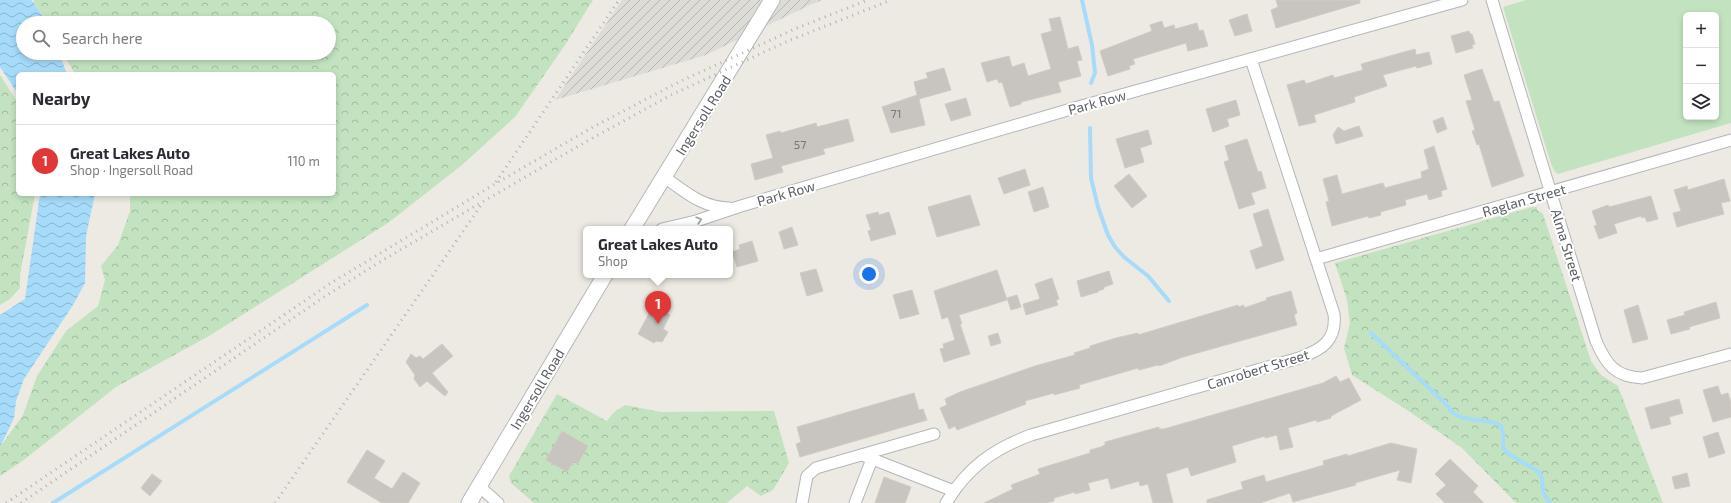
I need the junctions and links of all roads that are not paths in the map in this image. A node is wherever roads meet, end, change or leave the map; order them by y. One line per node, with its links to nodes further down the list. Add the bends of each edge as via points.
1 (772, 0): 6 (main road, Ingersoll Road)
2 (1462, 0): 4 (street, Park Row)
3 (1492, 0): 7 (street, Alma Street)
4 (1251, 59): 8 (street, Park Row); 11 (street, Canrobert Street)
5 (1731, 140): 7 (street, Raglan Street)
6 (664, 176): 8 (street, Park Row, via 706,205); 9 (main road, Ingersoll Road)
7 (1552, 192): 11 (street, Raglan Street); 13 (street, Alma Street, via 1596,341 1604,359 1615,370 1626,376 1642,378)
8 (734, 208): 10 (street, Park Row, one-way to 8)
9 (634, 226)
10 (675, 226)
11 (1316, 259): 17 (street, Canrobert Street, via 1334,320 1327,343 1313,353 1024,437 984,459)
12 (603, 278): 16 (main road, Ingersoll Road)
13 (1731, 354)
14 (934, 434): 15 (street)
15 (867, 457): 17 (street); 20 (street, via 816,468 810,472); 21 (street)
16 (479, 486): 18 (main road, Ingersoll Road); 19 (street)
17 (954, 491): 22 (street, Canrobert Street)
18 (469, 503)
19 (498, 503)
20 (802, 503)
21 (856, 503)
22 (946, 503)

